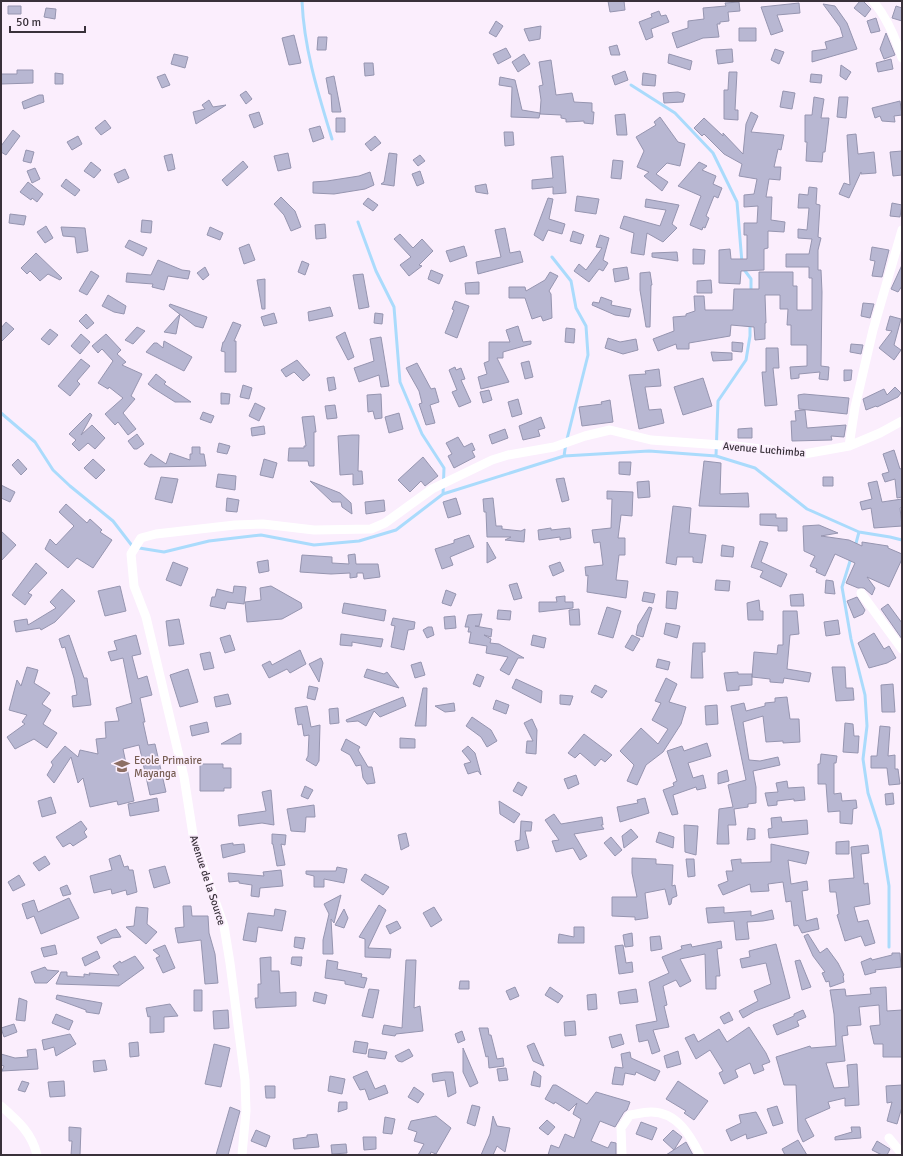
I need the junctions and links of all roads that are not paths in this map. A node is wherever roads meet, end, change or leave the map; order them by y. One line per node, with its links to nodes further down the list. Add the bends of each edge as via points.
1 (873, 1): 2 (street, via 888,22)
2 (902, 58)
3 (902, 230): 5 (street, via 873,330 855,407)
4 (902, 420): 5 (street, Avenue Luchimba)
5 (849, 446): 6 (street, Avenue Luchimba, via 804,454 667,442 610,430 554,447 492,460 443,482 385,523 371,529 314,530 263,524 235,525 141,538 131,554)
6 (134, 586): 13 (street, Avenue de la Source, via 146,617 184,777 194,842 224,926 245,1080 246,1111)
7 (861, 593): 8 (street)
8 (902, 649)
9 (1, 1106): 12 (street, via 26,1129)
10 (889, 1138): 11 (street)
11 (902, 1154)
12 (37, 1155)
13 (242, 1155)
14 (622, 1155): 15 (street, via 621,1128 630,1115 652,1112 672,1118 687,1131)
15 (700, 1155)

